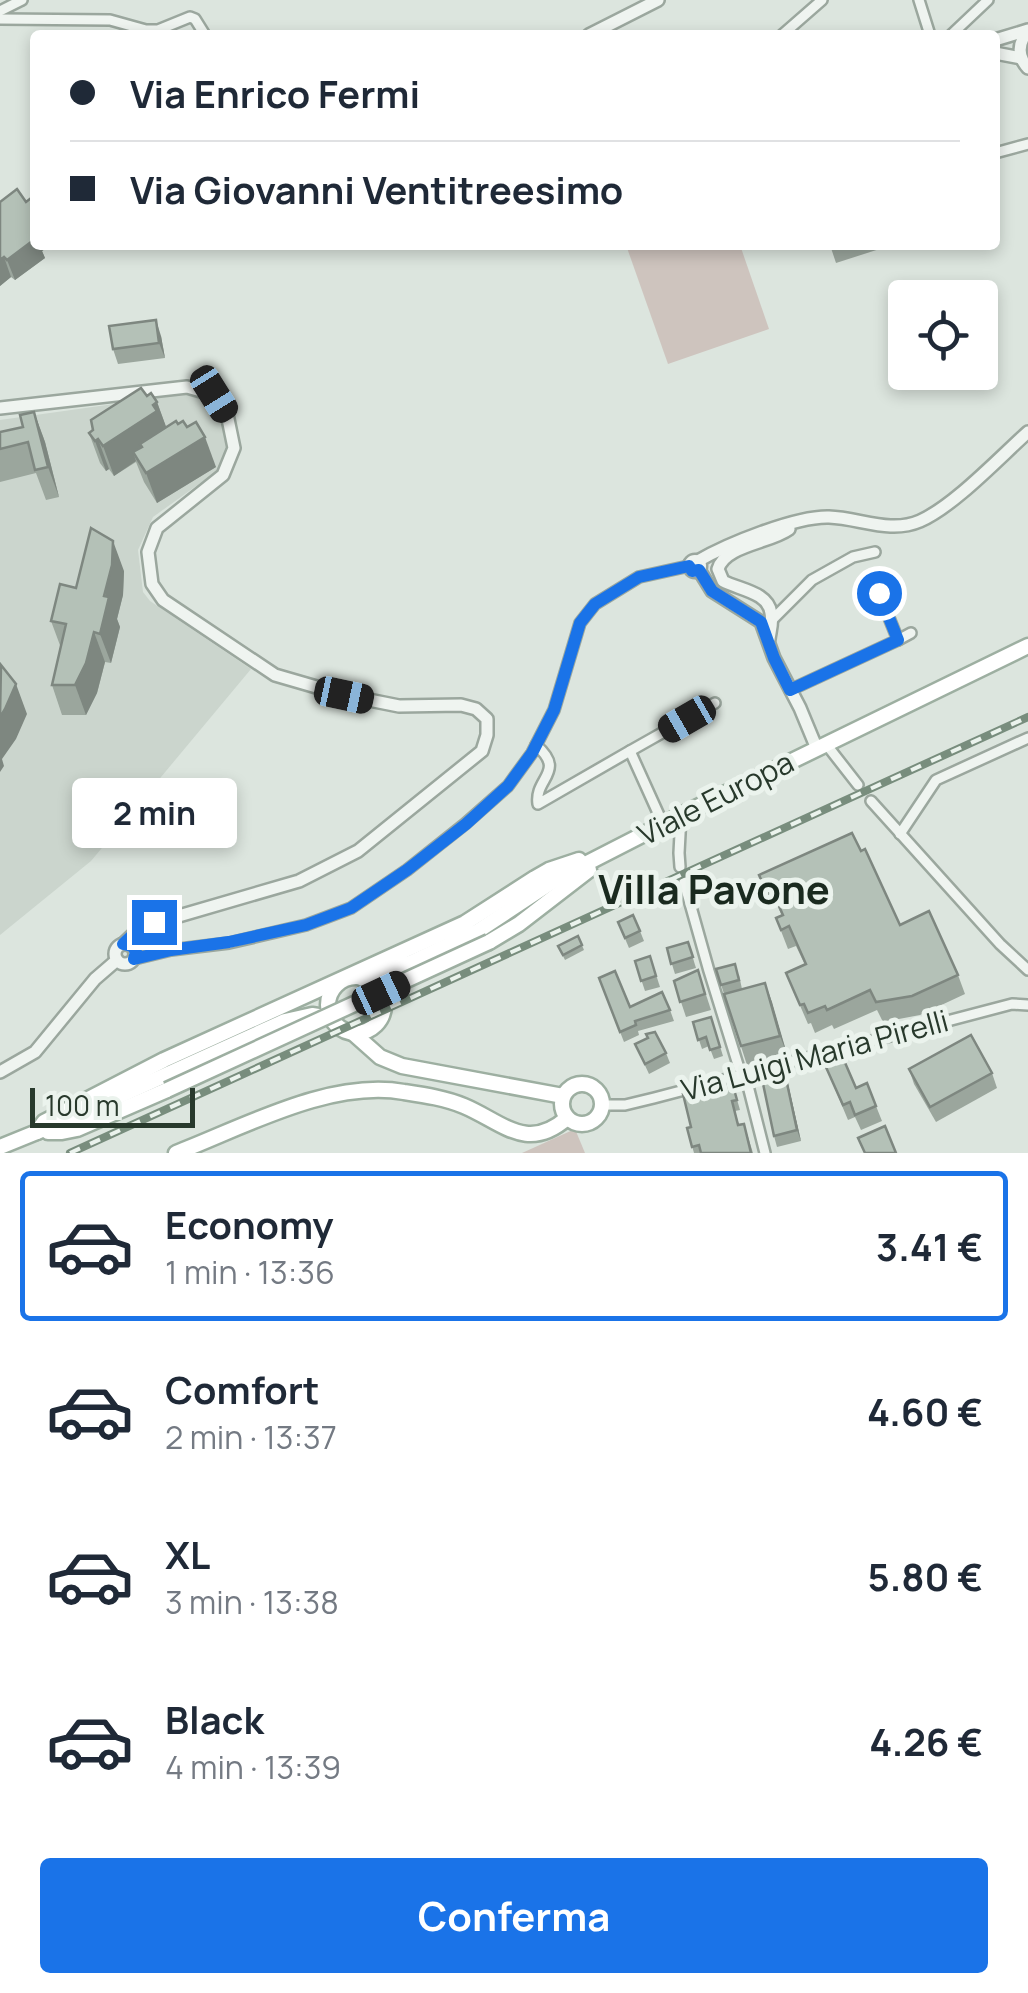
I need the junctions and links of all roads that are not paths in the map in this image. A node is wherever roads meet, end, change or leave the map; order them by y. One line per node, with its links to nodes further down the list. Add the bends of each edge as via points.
1 (22, 0): 6 (street)
2 (658, 0): 13 (street)
3 (822, 0): 14 (street)
4 (919, 0): 15 (street)
5 (988, 0): 16 (street)
6 (0, 11)
7 (0, 19): 8 (street)
8 (126, 24): 9 (street); 10 (street)
9 (129, 30)
10 (146, 30)
11 (158, 30): 12 (street, via 190,17)
12 (202, 30)
13 (599, 30)
14 (788, 30)
15 (928, 30)
16 (956, 30)
17 (1028, 31): 18 (street); 20 (street, via 1020,45)
18 (1000, 39)
19 (1000, 55): 20 (street)
20 (1024, 63)
21 (1028, 144): 22 (street)
22 (1000, 152)
23 (0, 408): 48 (street, via 186,386 214,394 234,448 223,475 157,528 148,552 152,584 163,600 275,675 399,706 461,705 487,719 482,751 358,852 299,881 141,927)
24 (1028, 432): 25 (street, via 918,522 885,527)
25 (804, 519): 27 (street, via 728,545); 29 (street, via 721,560 718,569 723,581 767,601)
26 (875, 552): 29 (street, via 812,580)
27 (695, 565): 32 (street, via 712,591 761,622); 37 (street, via 639,577 595,604 580,623 554,710)
28 (879, 593): 31 (street)
29 (772, 620): 32 (street)
30 (912, 633): 31 (street)
31 (898, 640): 34 (street)
32 (770, 644): 34 (street)
33 (1028, 646): 38 (main road, Viale Europa)
34 (790, 690): 38 (street)
35 (715, 703): 39 (street)
36 (1028, 738): 44 (street, via 936,780)
37 (536, 745): 39 (street, via 550,761 538,804); 49 (street, via 508,786 466,824 351,908 269,934)
38 (822, 747): 40 (street); 42 (main road, Viale Europa)
39 (630, 751): 43 (street)
40 (858, 785)
41 (871, 801): 44 (street)
42 (681, 815): 43 (main road, Viale Europa); 46 (street)
43 (663, 824): 45 (main road, Viale Europa)
44 (900, 834): 52 (street)
45 (612, 852): 51 (main road, Viale Europa); 67 (main road, Viale Europa, via 549,870 465,922 114,1084); 67 (main road, Viale Europa, bridge, via 489,942 76,1129)
46 (680, 866)
47 (684, 882): 63 (street)
48 (123, 944): 49 (street, via 132,946); 50 (street, via 115,950)
49 (134, 959): 50 (street)
50 (117, 960): 62 (street, via 35,1052)
51 (412, 962): 53 (main road, Viale Europa); 55 (main road, Viale Europa)
52 (1028, 970)
53 (363, 978): 54 (main road, via 345,980); 55 (main road)
54 (332, 992): 57 (main road); 58 (main road, Viale Europa)
55 (383, 999): 59 (main road)
56 (1028, 1004): 63 (street, Via Luigi Maria Pirelli)
57 (332, 1018): 58 (main road, Viale Europa); 60 (main road)
58 (285, 1021): 67 (main road, Viale Europa)
59 (376, 1024): 60 (main road); 61 (main road)
60 (352, 1032): 61 (main road)
61 (391, 1061): 64 (main road)
62 (0, 1072)
63 (745, 1074): 65 (street, Via Luigi Maria Pirelli); 70 (street)
64 (563, 1096): 65 (main road, via 586,1084); 66 (main road)
65 (602, 1105): 66 (main road, via 590,1122)
66 (568, 1118): 69 (main road, via 543,1133 518,1134 442,1100 359,1090 304,1103)
67 (37, 1132): 68 (main road, Viale Europa)
68 (0, 1147)
69 (176, 1153)
70 (766, 1153)

